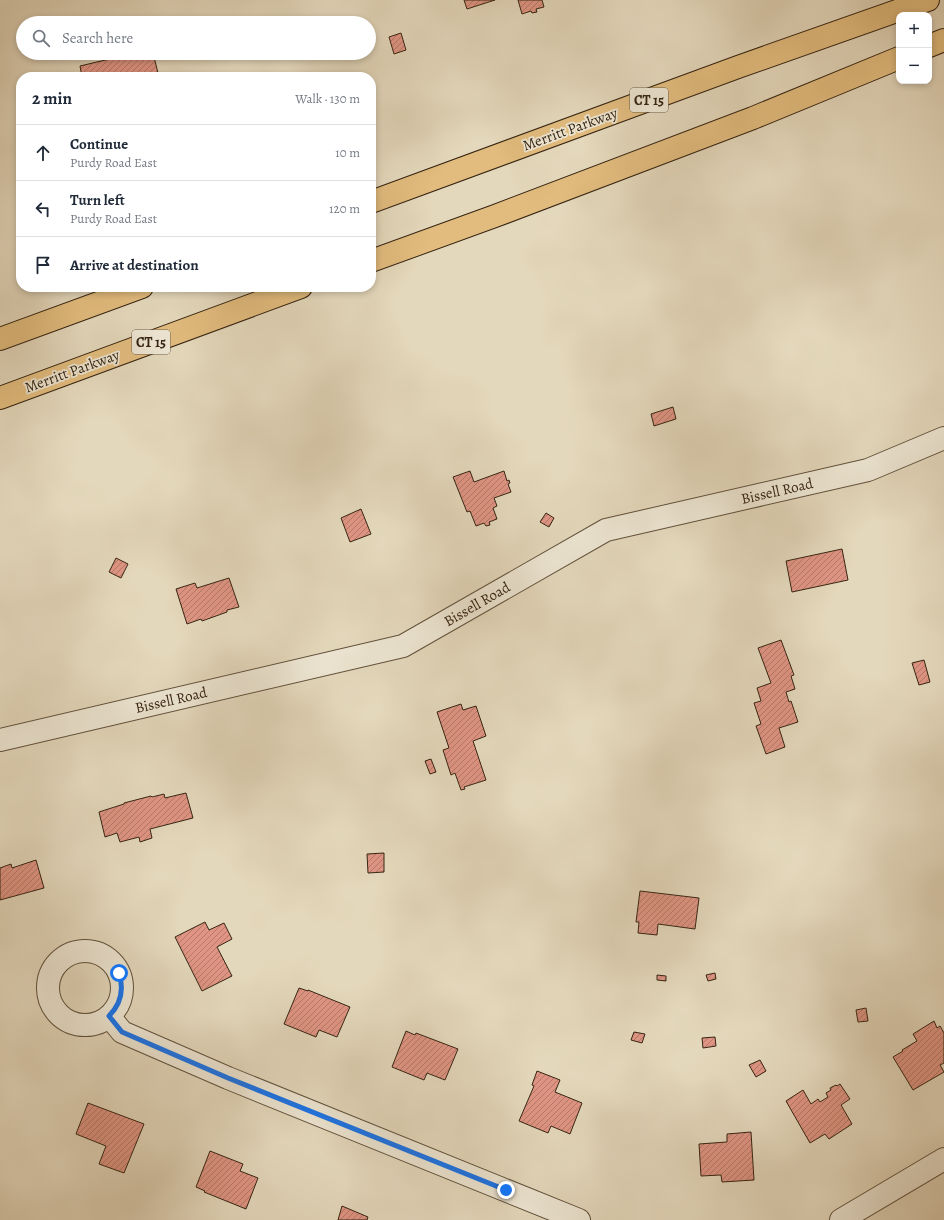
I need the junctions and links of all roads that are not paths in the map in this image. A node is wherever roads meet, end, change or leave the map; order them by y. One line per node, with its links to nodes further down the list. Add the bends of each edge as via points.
1 (928, 0): 5 (highway, Merritt Parkway / CT 15)
2 (944, 40): 3 (highway)
3 (932, 45)
4 (896, 59): 6 (highway, via 731,126)
5 (376, 200)
6 (376, 259)
7 (128, 292): 9 (highway)
8 (288, 292): 10 (highway, Merritt Parkway / CT 15)
9 (0, 339)
10 (0, 398)
11 (944, 438): 12 (street, Bissell Road, via 868,470 606,530 403,646)
12 (0, 740)
13 (109, 1016): 15 (street, via 122,1032 228,1078)
14 (944, 1159): 16 (street)
15 (579, 1220)
16 (841, 1220)

